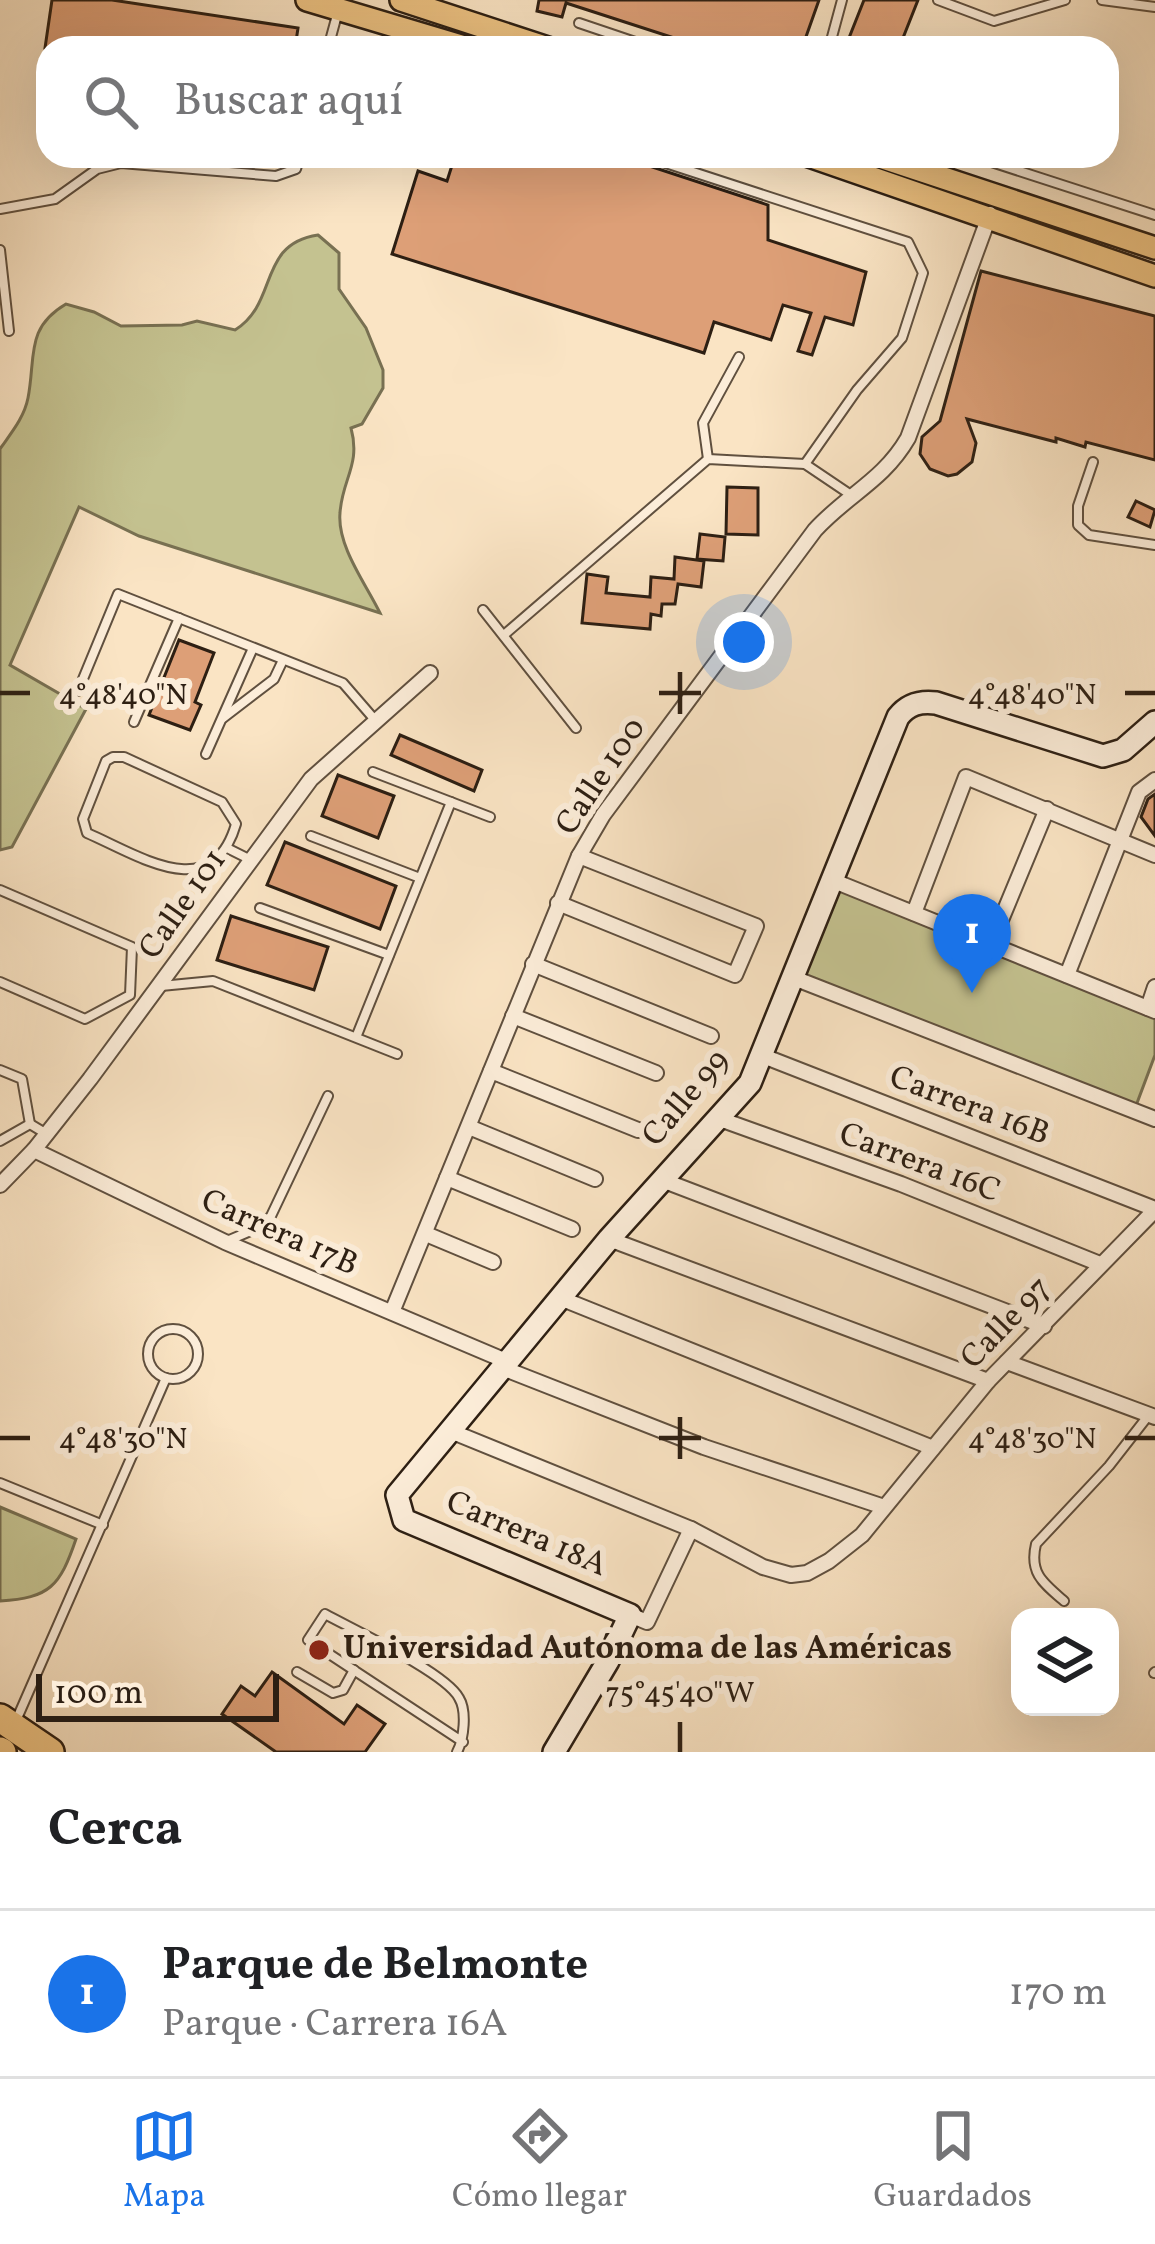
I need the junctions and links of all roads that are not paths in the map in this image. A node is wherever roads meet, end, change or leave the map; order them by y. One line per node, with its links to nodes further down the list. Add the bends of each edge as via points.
1 (307, 0): 8 (main road)
2 (400, 0): 12 (main road)
3 (842, 0): 14 (lane)
4 (938, 0): 5 (lane, via 994,21)
5 (1065, 0)
6 (1102, 0): 7 (lane)
7 (1155, 7)
8 (339, 9): 10 (lane); 11 (main road)
9 (579, 23): 13 (lane)
10 (331, 36)
11 (428, 36)
12 (511, 36)
13 (617, 36)
14 (832, 36)
15 (101, 168): 23 (lane, via 55,199)
16 (176, 168): 17 (lane, via 264,176)
17 (296, 168)
18 (681, 168): 32 (lane, via 908,242 919,260 923,273 902,338)
19 (852, 168): 22 (main road)
20 (904, 168): 22 (main road)
21 (1010, 168): 24 (lane)
22 (993, 207): 25 (main road); 27 (main road); 33 (street, Calle 100, via 908,438 891,467)
23 (0, 208)
24 (1155, 215)
25 (1155, 248)
26 (0, 250): 28 (lane)
27 (1155, 276)
28 (9, 332)
29 (739, 357): 30 (lane, via 703,423)
30 (708, 459): 32 (lane); 37 (lane)
31 (1093, 462): 34 (lane, via 1078,525 1089,535)
32 (805, 464): 33 (lane)
33 (852, 496): 57 (street, Calle 100, via 796,554)
34 (1155, 545)
35 (483, 610): 37 (lane)
36 (179, 618): 38 (lane); 41 (lane, via 118,594); 44 (lane)
37 (505, 634): 46 (lane)
38 (253, 649): 39 (lane); 42 (lane)
39 (283, 660): 42 (lane, via 274,679); 43 (lane, via 343,682)
40 (430, 673): 43 (street, Calle 101)
41 (78, 691)
42 (222, 718): 47 (lane)
43 (375, 720): 58 (street, Calle 101, via 311,779)
44 (134, 722)
45 (1155, 722): 60 (street, Calle 99, via 1103,756 936,703 910,706 898,717)
46 (577, 728)
47 (206, 754)
48 (373, 772): 50 (lane)
49 (1155, 780): 54 (street, via 1138,792)
50 (451, 802): 52 (lane); 59 (lane)
51 (1047, 809): 54 (street); 64 (street, via 966,777); 65 (street)
52 (490, 817)
53 (311, 836): 59 (lane)
54 (1118, 837): 56 (street); 68 (street)
55 (229, 850): 55 (lane, via 202,869 179,872 87,833 82,820 106,761 124,757 222,802 236,824); 58 (lane)
56 (1155, 855)
57 (579, 856): 62 (street, Calle 100); 62 (street, via 755,926 735,975)
58 (249, 859): 71 (street, Calle 101)
59 (420, 878): 66 (lane)
60 (834, 881): 64 (street); 69 (street, Calle 99)
61 (0, 890): 73 (lane, via 132,947)
62 (558, 903): 67 (street, Calle 100)
63 (260, 908): 66 (lane)
64 (914, 913): 65 (street)
65 (991, 944): 68 (street)
66 (389, 955): 77 (lane)
67 (533, 964): 76 (street, Calle 100); 78 (street)
68 (1067, 975): 75 (street)
69 (794, 978): 80 (street, Calle 99); 86 (street)
70 (0, 982): 73 (lane, via 85,1018)
71 (160, 986): 74 (street, Calle 101); 77 (lane, via 213,981)
72 (1155, 987): 75 (street)
73 (130, 995): 74 (lane)
74 (146, 1003): 90 (street, Calle 101)
75 (1152, 1009)
76 (513, 1016): 82 (street, Calle 100); 83 (street)
77 (357, 1036): 79 (lane)
78 (711, 1036)
79 (397, 1054)
80 (763, 1056): 85 (street, Calle 99); 97 (street, Carrera 16B)
81 (0, 1070): 87 (lane, via 22,1079)
82 (491, 1071): 88 (street, Calle 100); 89 (street)
83 (656, 1073)
84 (328, 1096): 101 (lane, via 271,1216)
85 (717, 1118): 95 (street, Calle 99); 103 (street, Carrera 16C)
86 (1155, 1119)
87 (30, 1124): 90 (lane); 91 (lane)
88 (469, 1126): 93 (street, Calle 100); 94 (street)
89 (638, 1130)
90 (46, 1134): 92 (street, Calle 101)
91 (0, 1141)
92 (34, 1150): 96 (street, Calle 101); 101 (street, Carrera 17B)
93 (447, 1178): 98 (street); 99 (street, Calle 100)
94 (595, 1179)
95 (662, 1180): 100 (street, Calle 99); 106 (street)
96 (0, 1185)
97 (1155, 1209): 103 (street, Calle 97)
98 (572, 1229)
99 (426, 1234): 102 (street); 105 (street, Calle 100)
100 (609, 1239): 104 (street, Calle 99); 110 (street)
101 (225, 1242): 105 (street, Carrera 17B)
102 (494, 1262)
103 (1100, 1264): 106 (street, Calle 97)
104 (560, 1298): 108 (street, Calle 99); 113 (street)
105 (392, 1312): 108 (street, Carrera 17B)
106 (1044, 1326): 107 (street, Calle 97)
107 (1006, 1362): 110 (street, Calle 97); 111 (street)
108 (503, 1364): 112 (street, Calle 99); 116 (street, Carrera 17B, via 704,1447)
109 (166, 1378): 109 (lane, via 195,1366 196,1344 182,1330 152,1341 150,1363); 117 (lane)
110 (988, 1381): 113 (street, Calle 97)
111 (1152, 1416): 119 (lane, via 1036,1544 1037,1578)
112 (448, 1430): 115 (street, Calle 99); 118 (street)
113 (934, 1448): 116 (street, Calle 97)
114 (0, 1483): 117 (lane)
115 (398, 1495): 120 (street, Carrera 18A, via 404,1520)
116 (884, 1507): 118 (street, Calle 97, via 846,1550 799,1575 763,1567)
117 (103, 1525): 123 (lane)
118 (691, 1528): 120 (street)
119 (1064, 1601)
120 (638, 1618): 127 (street)
121 (354, 1670): 122 (lane, via 344,1690 333,1693); 124 (lane); 124 (lane, via 308,1640 325,1614 447,1683 462,1701)
122 (297, 1672)
123 (3, 1735): 125 (highway)
124 (463, 1742): 126 (lane)
125 (50, 1752)
126 (457, 1752)
127 (554, 1752)

